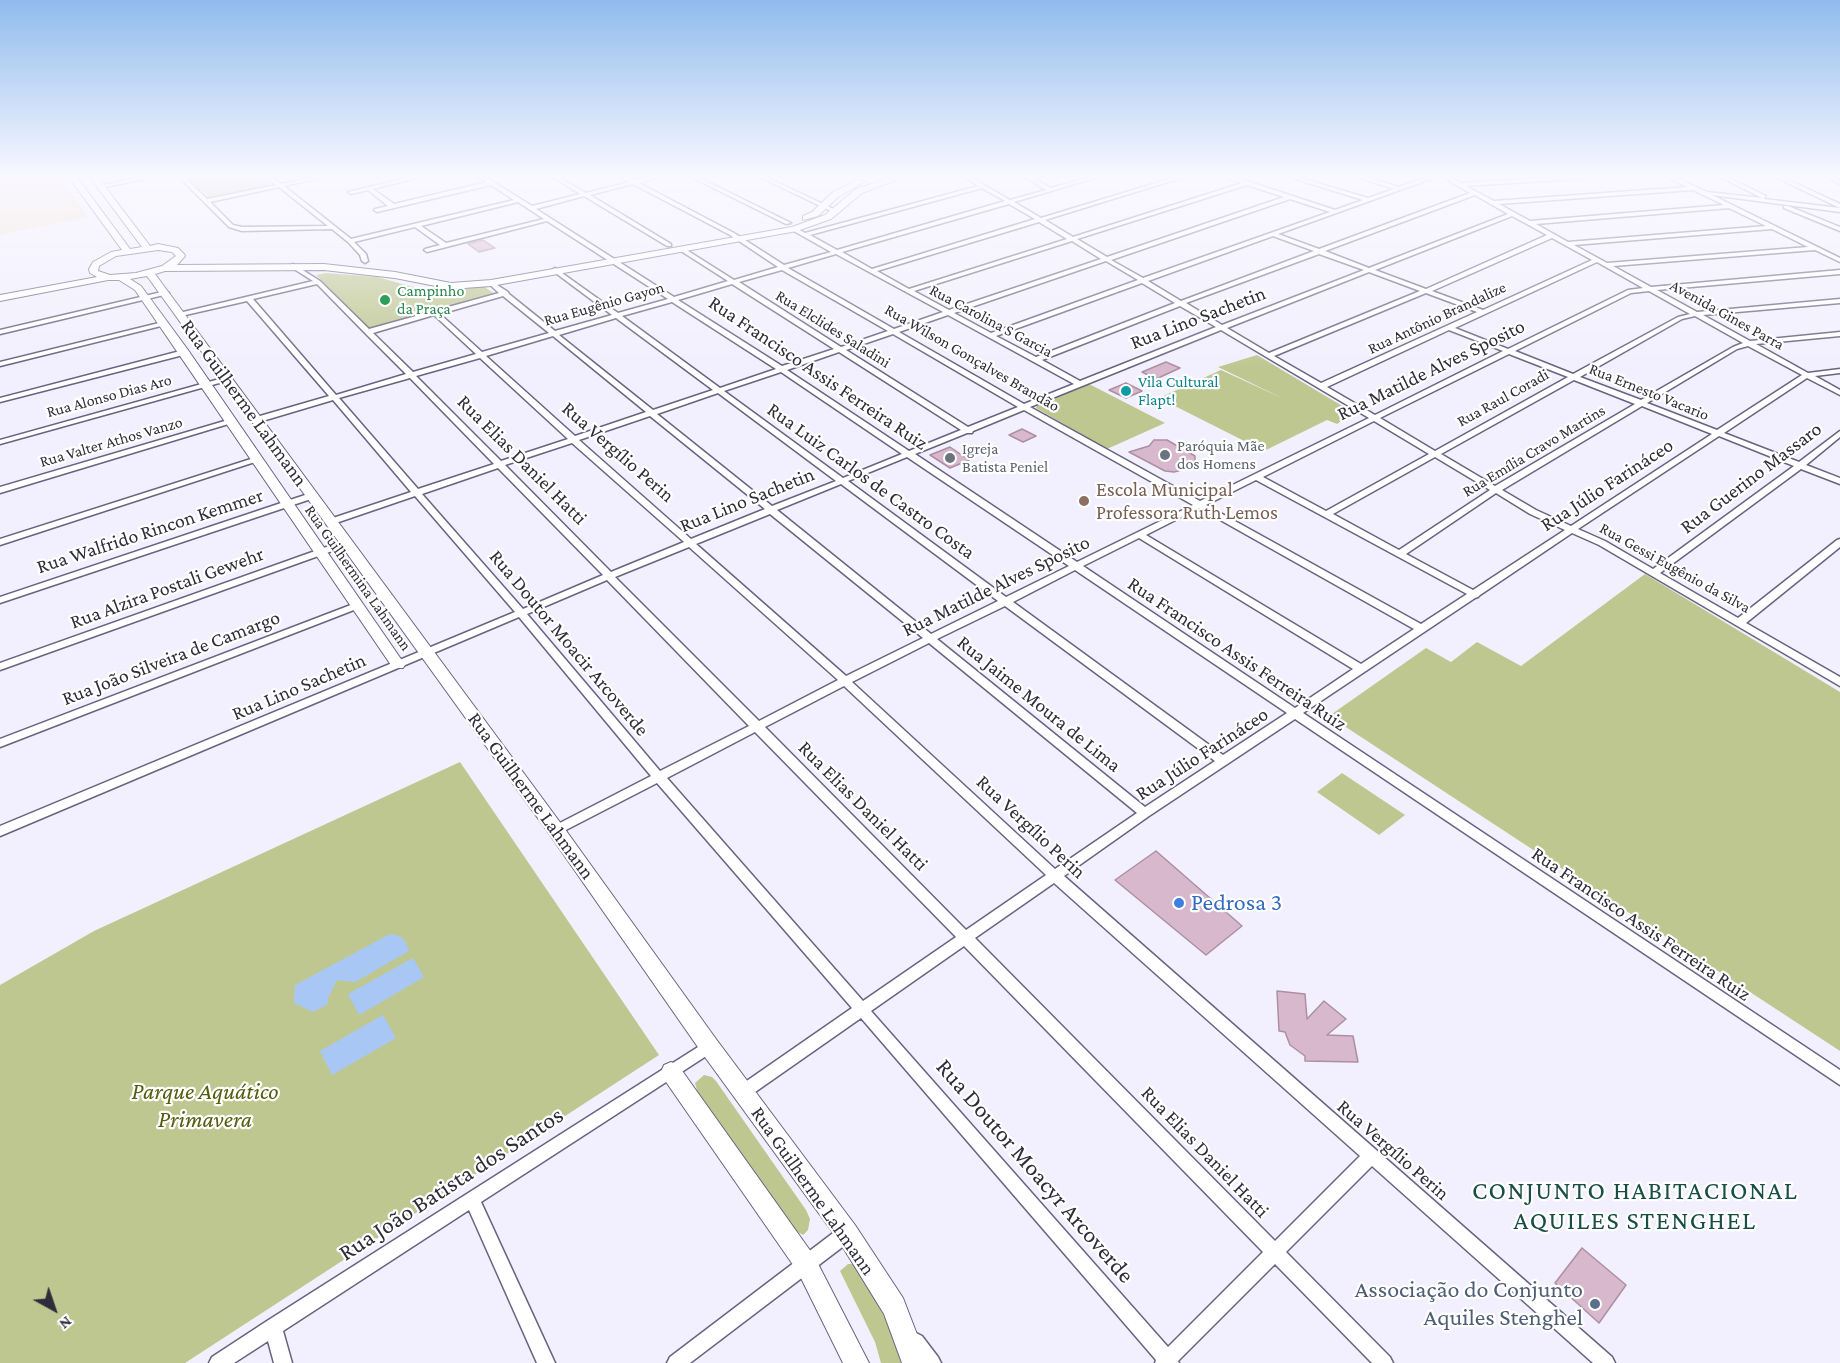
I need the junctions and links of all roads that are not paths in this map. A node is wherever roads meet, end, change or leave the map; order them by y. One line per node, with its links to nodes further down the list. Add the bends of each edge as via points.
1 (119, 240): 34 (main road)
2 (141, 240): 30 (main road)
3 (347, 240): 26 (street)
4 (359, 240): 26 (street)
5 (437, 240): 28 (street)
6 (466, 240): 28 (street)
7 (580, 240): 37 (street, Rua Francisco Assis Ferreira Ruiz)
8 (660, 240): 29 (street)
9 (713, 240): 29 (main road)
10 (725, 240): 33 (main road)
11 (739, 240): 47 (street, Rua Wilson Gonçalves Brandão)
12 (812, 240): 35 (street, Rua Carolina S Garcia)
13 (878, 240): 35 (street, Rua Eugênio Gayon)
14 (977, 240): 52 (street)
15 (1067, 240): 64 (street)
16 (1075, 240): 38 (street, Rua Gessi Eugênio da Silva)
17 (1161, 240): 38 (street)
18 (1256, 240): 58 (street)
19 (1287, 240): 36 (street)
20 (1354, 240): 36 (street)
21 (1448, 240): 51 (street, Rua Lino Sachetin)
22 (1543, 240): 65 (street)
23 (1558, 240): 27 (street, Avenida Gines Parra)
24 (1619, 240): 27 (street)
25 (1798, 240): 31 (street)
26 (350, 242): 42 (street)
27 (1566, 244): 40 (street, Avenida Gines Parra)
28 (444, 245): 32 (street)
29 (669, 245): 37 (main road)
30 (147, 248): 34 (main road); 39 (main road, via 175,250 181,256)
31 (1815, 248): 41 (street); 44 (street)
32 (427, 250)
33 (683, 250): 43 (main road); 60 (street, Rua Elclides Saladini)
34 (127, 251): 48 (main road, via 103,259)
35 (835, 252): 47 (street, Rua Eugênio Gayon); 52 (street, Rua Carolina S Garcia)
36 (1321, 252): 51 (street); 73 (street)
37 (603, 255): 43 (street, Rua Francisco Assis Ferreira Ruiz); 55 (main road, via 471,278)
38 (1106, 258): 58 (street, Rua Gessi Eugênio da Silva); 74 (street)
39 (178, 260): 42 (main road); 49 (main road)
40 (1597, 260): 44 (street, Avenida Gines Parra); 75 (street, Rua Antônio Brandalize)
41 (1840, 260)
42 (365, 261): 55 (main road)
43 (614, 261): 50 (main road); 71 (street, Rua Francisco Assis Ferreira Ruiz)
44 (1605, 265): 62 (street, Avenida Gines Parra)
45 (293, 266): 46 (main road); 49 (main road); 57 (street, Rua Elias Daniel Hatti)
46 (324, 267): 57 (street, via 314,273); 59 (main road)
47 (782, 267): 60 (street, Rua Eugênio Gayon); 83 (street, Rua Wilson Gonçalves Brandão)
48 (93, 268): 56 (main road, Rua Guilhermina Lahmann, via 94,273); 63 (main road)
49 (165, 268): 54 (main road)
50 (555, 270): 61 (main road); 79 (street, Rua Luiz Carlos de Castro Costa)
51 (1371, 270): 65 (street); 81 (street, Rua Lino Sachetin)
52 (872, 272): 64 (street, Rua Carolina S Garcia)
53 (1840, 272): 62 (street, Rua Matilde Alves Sposito)
54 (150, 273): 56 (main road); 66 (main road, Rua Guilherme Lahmann)
55 (430, 274): 59 (main road)
56 (115, 278): 63 (main road); 69 (main road, Rua Guilhermina Lahmann, via 138,288)
57 (315, 280): 70 (street); 85 (street, Rua Elias Daniel Hatti)
58 (1143, 280): 73 (street, Rua Gessi Eugênio da Silva); 88 (street)
59 (417, 281): 61 (main road, via 451,286)
60 (733, 282): 71 (street, Rua Eugênio Gayon); 90 (street, Rua Elclides Saladini)
61 (491, 283): 67 (street, Rua Jaime Moura de Lima)
62 (1648, 288): 78 (street, Avenida Gines Parra); 91 (street, Rua Matilde Alves Sposito, via 1630,291)
63 (36, 290): 68 (main road)
64 (909, 291): 74 (street, Rua Carolina S Garcia)
65 (1426, 291): 75 (street); 94 (street)
66 (166, 293): 69 (street); 77 (main road, Rua Guilherme Lahmann)
67 (506, 293): 76 (street); 86 (street, Rua Jaime Moura de Lima)
68 (0, 298)
69 (144, 298): 80 (main road, Rua Guilhermina Lahmann); 84 (street)
70 (248, 298): 77 (street); 108 (street, Rua Doutor Moacir Arcoverde)
71 (674, 299): 79 (street, Rua Eugênio Gayon); 97 (street, Rua Francisco Assis Ferreira Ruiz)
72 (1840, 301): 78 (street, Rua Raul Coradi)
73 (1181, 303): 81 (street, Rua Gessi Eugênio da Silva); 95 (street)
74 (947, 312): 83 (street); 88 (street, Rua Carolina S Garcia)
75 (1483, 312): 82 (street, Rua Antônio Brandalize)
76 (435, 313): 85 (street); 93 (street, Rua Vergílio Perin)
77 (181, 314): 102 (main road, Rua Guilherme Lahmann)
78 (1696, 314): 89 (street, Avenida Gines Parra); 101 (street, Rua Raul Coradi, via 1680,318)
79 (616, 315): 86 (street, Rua Eugênio Gayon); 106 (street, Rua Luiz Carlos de Castro Costa)
80 (163, 324): 92 (main road, Rua Guilhermina Lahmann); 96 (street)
81 (1222, 328): 94 (street, Rua Gessi Eugênio da Silva); 103 (street, Rua Lino Sachetin)
82 (1449, 328): 91 (street, Rua Ernesto Vacario); 105 (street, Rua Antônio Brandalize)
83 (893, 330): 90 (street); 111 (street, Rua Wilson Gonçalves Brandão)
84 (0, 332)
85 (367, 332): 99 (street, Rua Elias Daniel Hatti)
86 (554, 333): 93 (street, Rua Eugênio Gayon); 112 (street, Rua Jaime Moura de Lima)
87 (1840, 334): 89 (street)
88 (990, 335): 95 (street, Rua Carolina S Garcia)
89 (1749, 342): 100 (street, Avenida Gines Parra); 110 (street, Rua Emília Cravo Martins)
90 (838, 349): 97 (street); 116 (street, Rua Elclides Saladini)
91 (1511, 351): 101 (street, Rua Ernesto Vacario); 113 (street, Rua Matilde Alves Sposito)
92 (184, 352): 104 (main road, Rua Guilhermina Lahmann); 109 (street)
93 (479, 355): 99 (street, Rua Eugênio Gayon); 119 (street, Rua Vergílio Perin)
94 (1270, 355): 105 (street, Rua Gessi Eugênio da Silva)
95 (1036, 360): 103 (street, Rua Carolina S Garcia)
96 (0, 364)
97 (780, 368): 106 (street); 122 (street, Rua Francisco Assis Ferreira Ruiz)
98 (1840, 371): 100 (street)
99 (410, 374): 108 (street, Rua Eugênio Gayon); 124 (street, Rua Elias Daniel Hatti)
100 (1807, 375): 107 (street, Avenida Gines Parra); 117 (street, Rua Júlio Farináceo)
101 (1574, 376): 110 (street, Rua Ernesto Vacario); 121 (street, Rua Raul Coradi)
102 (226, 380): 104 (street, Rua Alonso Dias Aro); 114 (main road, Rua Guilherme Lahmann)
103 (1080, 384): 111 (street, Rua Lino Sachetin)
104 (207, 385): 115 (main road, Rua Guilhermina Lahmann); 120 (street, Rua Alonso Dias Aro)
105 (1322, 386): 113 (street, Rua Gessi Eugênio da Silva)
106 (715, 390): 112 (street); 127 (street, Rua Luiz Carlos de Castro Costa)
107 (1840, 393)
108 (333, 397): 114 (street, Rua Eugênio Gayon); 131 (street, Rua Doutor Moacir Arcoverde)
109 (0, 400)
110 (1643, 404): 117 (street, Rua Ernesto Vacario); 130 (street, Rua Emília Cravo Martins)
111 (1026, 408): 116 (street, Rua Lino Sachetin); 134 (street, Rua Wilson Gonçalves Brandão)
112 (651, 411): 119 (street); 135 (street, Rua Jaime Moura de Lima)
113 (1375, 418): 121 (street, Rua Gessi Eugênio da Silva); 126 (street, Rua Matilde Alves Sposito)
114 (256, 420): 132 (main road, Rua Guilherme Lahmann)
115 (231, 422): 123 (main road, Rua Guilhermina Lahmann); 129 (street, Rua Valter Athos Vanzo)
116 (969, 431): 122 (street, Rua Lino Sachetin)
117 (1719, 434): 125 (street, Rua Ernesto Vacario); 138 (street, Rua Júlio Farináceo)
118 (1840, 434): 125 (street, Rua Guerino Massaro)
119 (572, 438): 124 (street); 141 (street, Rua Vergílio Perin)
120 (0, 442)
121 (1434, 453): 130 (street, Rua Gessi Eugênio da Silva); 136 (street, Rua Raul Coradi)
122 (908, 455): 127 (street, Rua Lino Sachetin); 146 (street, Rua Francisco Assis Ferreira Ruiz)
123 (257, 460): 133 (main road, Rua Guilhermina Lahmann); 140 (street)
124 (497, 464): 131 (street); 148 (street, Rua Elias Daniel Hatti)
125 (1801, 465): 128 (street, Rua Ernesto Vacario); 147 (street, Rua Guerino Massaro)
126 (1257, 477): 134 (street, Rua Matilde Alves Sposito); 136 (street)
127 (842, 481): 135 (street, Rua Lino Sachetin); 151 (street, Rua Luiz Carlos de Castro Costa)
128 (1840, 481)
129 (0, 490)
130 (1495, 490): 138 (street, Rua Gessi Eugênio da Silva); 145 (street, Rua Emília Cravo Martins)
131 (417, 492): 137 (street); 153 (street, Rua Doutor Moacir Arcoverde)
132 (311, 496): 133 (street, Rua Walfrido Rincon Kemmer); 137 (main road, Rua Guilherme Lahmann)
133 (287, 504): 144 (main road, Rua Guilhermina Lahmann); 150 (street, Rua Walfrido Rincon Kemmer)
134 (1200, 505): 139 (street, Rua Matilde Alves Sposito); 155 (street, Rua Wilson Gonçalves Brandão)
135 (773, 509): 141 (street, Rua Lino Sachetin); 156 (street, Rua Jaime Moura de Lima)
136 (1327, 514): 145 (street)
137 (330, 522): 143 (main road, Rua Guilherme Lahmann)
138 (1570, 530): 147 (street, Rua Gessi Eugênio da Silva, via 1602,543); 149 (street, Rua Júlio Farináceo)
139 (1140, 535): 146 (street, Rua Matilde Alves Sposito); 160 (street)
140 (0, 542)
141 (692, 542): 148 (street, Rua Lino Sachetin); 161 (street, Rua Vergílio Perin)
142 (1840, 542): 154 (street)
143 (346, 543): 144 (street, Rua Alzira Postali Gewehr); 157 (main road, Rua Guilherme Lahmann)
144 (319, 552): 152 (main road, Rua Guilhermina Lahmann); 159 (street, Rua Alzira Postali Gewehr)
145 (1400, 554): 149 (street)
146 (1076, 567): 151 (street, Rua Matilde Alves Sposito); 163 (street, Rua Francisco Assis Ferreira Ruiz)
147 (1654, 573): 154 (street, Rua Gessi Eugênio da Silva)
148 (609, 576): 153 (street, Rua Lino Sachetin); 164 (street, Rua Elias Daniel Hatti)
149 (1475, 595): 155 (street, Rua Júlio Farináceo)
150 (0, 600)
151 (1005, 602): 156 (street, Rua Matilde Alves Sposito); 166 (street, Rua Luiz Carlos de Castro Costa)
152 (356, 606): 158 (main road, Rua Guilhermina Lahmann); 165 (street, Rua João Silveira de Camargo)
153 (521, 613): 157 (street, Rua Lino Sachetin); 167 (street, Rua Doutor Moacir Arcoverde)
154 (1740, 622): 162 (street, Rua Gessi Eugênio da Silva)
155 (1422, 630): 160 (street, Rua Júlio Farináceo)
156 (931, 639): 161 (street, Rua Matilde Alves Sposito); 168 (street, Rua Jaime Moura de Lima)
157 (427, 653): 158 (street, Rua Lino Sachetin); 169 (main road, Rua Guilherme Lahmann)
158 (398, 665): 170 (street, Rua Lino Sachetin)
159 (0, 667)
160 (1362, 670): 163 (street, Rua Júlio Farináceo)
161 (845, 681): 164 (street, Rua Matilde Alves Sposito); 171 (street, Rua Vergílio Perin)
162 (1840, 682)
163 (1295, 714): 166 (street, Rua Júlio Farináceo); 176 (street, Rua Francisco Assis Ferreira Ruiz)
164 (757, 727): 167 (street, Rua Matilde Alves Sposito); 172 (street, Rua Elias Daniel Hatti)
165 (0, 743)
166 (1224, 762): 168 (street, Rua Júlio Farináceo)
167 (658, 776): 169 (street, Rua Matilde Alves Sposito); 173 (street, Rua Doutor Moacir Arcoverde)
168 (1145, 813): 171 (street, Rua Júlio Farináceo)
169 (556, 830): 174 (main road, Rua Guilherme Lahmann)
170 (0, 831)
171 (1054, 875): 172 (street, Rua Júlio Farináceo); 178 (street, Rua Vergílio Perin)
172 (968, 938): 173 (street, Rua Júlio Farináceo); 181 (street, Rua Elias Daniel Hatti)
173 (864, 1010): 177 (street, Rua Júlio Farináceo); 185 (street, Rua Doutor Moacyr Arcoverde)
174 (709, 1046): 175 (street, Rua João Batista dos Santos); 177 (main road, Rua Guilherme Lahmann)
175 (671, 1072): 179 (street, Rua João Batista dos Santos); 182 (main road)
176 (1840, 1078)
177 (743, 1092): 180 (main road, Rua Guilherme Lahmann)
178 (1371, 1156): 181 (street); 194 (street, Rua Vergílio Perin)
179 (472, 1199): 184 (street, Rua João Batista dos Santos); 188 (street)
180 (847, 1233): 182 (street); 183 (main road, Rua Guilherme Lahmann)
181 (1276, 1252): 185 (street); 193 (street, Rua Elias Daniel Hatti)
182 (806, 1264): 189 (street); 190 (main road)
183 (902, 1324): 191 (main road, Rua Guilherme Lahmann); 192 (street, Rua Guilherme Lahmann)
184 (273, 1328): 186 (street, Rua João Batista dos Santos); 187 (street)
185 (1167, 1362)
186 (218, 1363)
187 (284, 1363)
188 (546, 1363)
189 (676, 1363)
190 (856, 1363)
191 (915, 1363)
192 (932, 1363)
193 (1384, 1363)
194 (1606, 1363)

